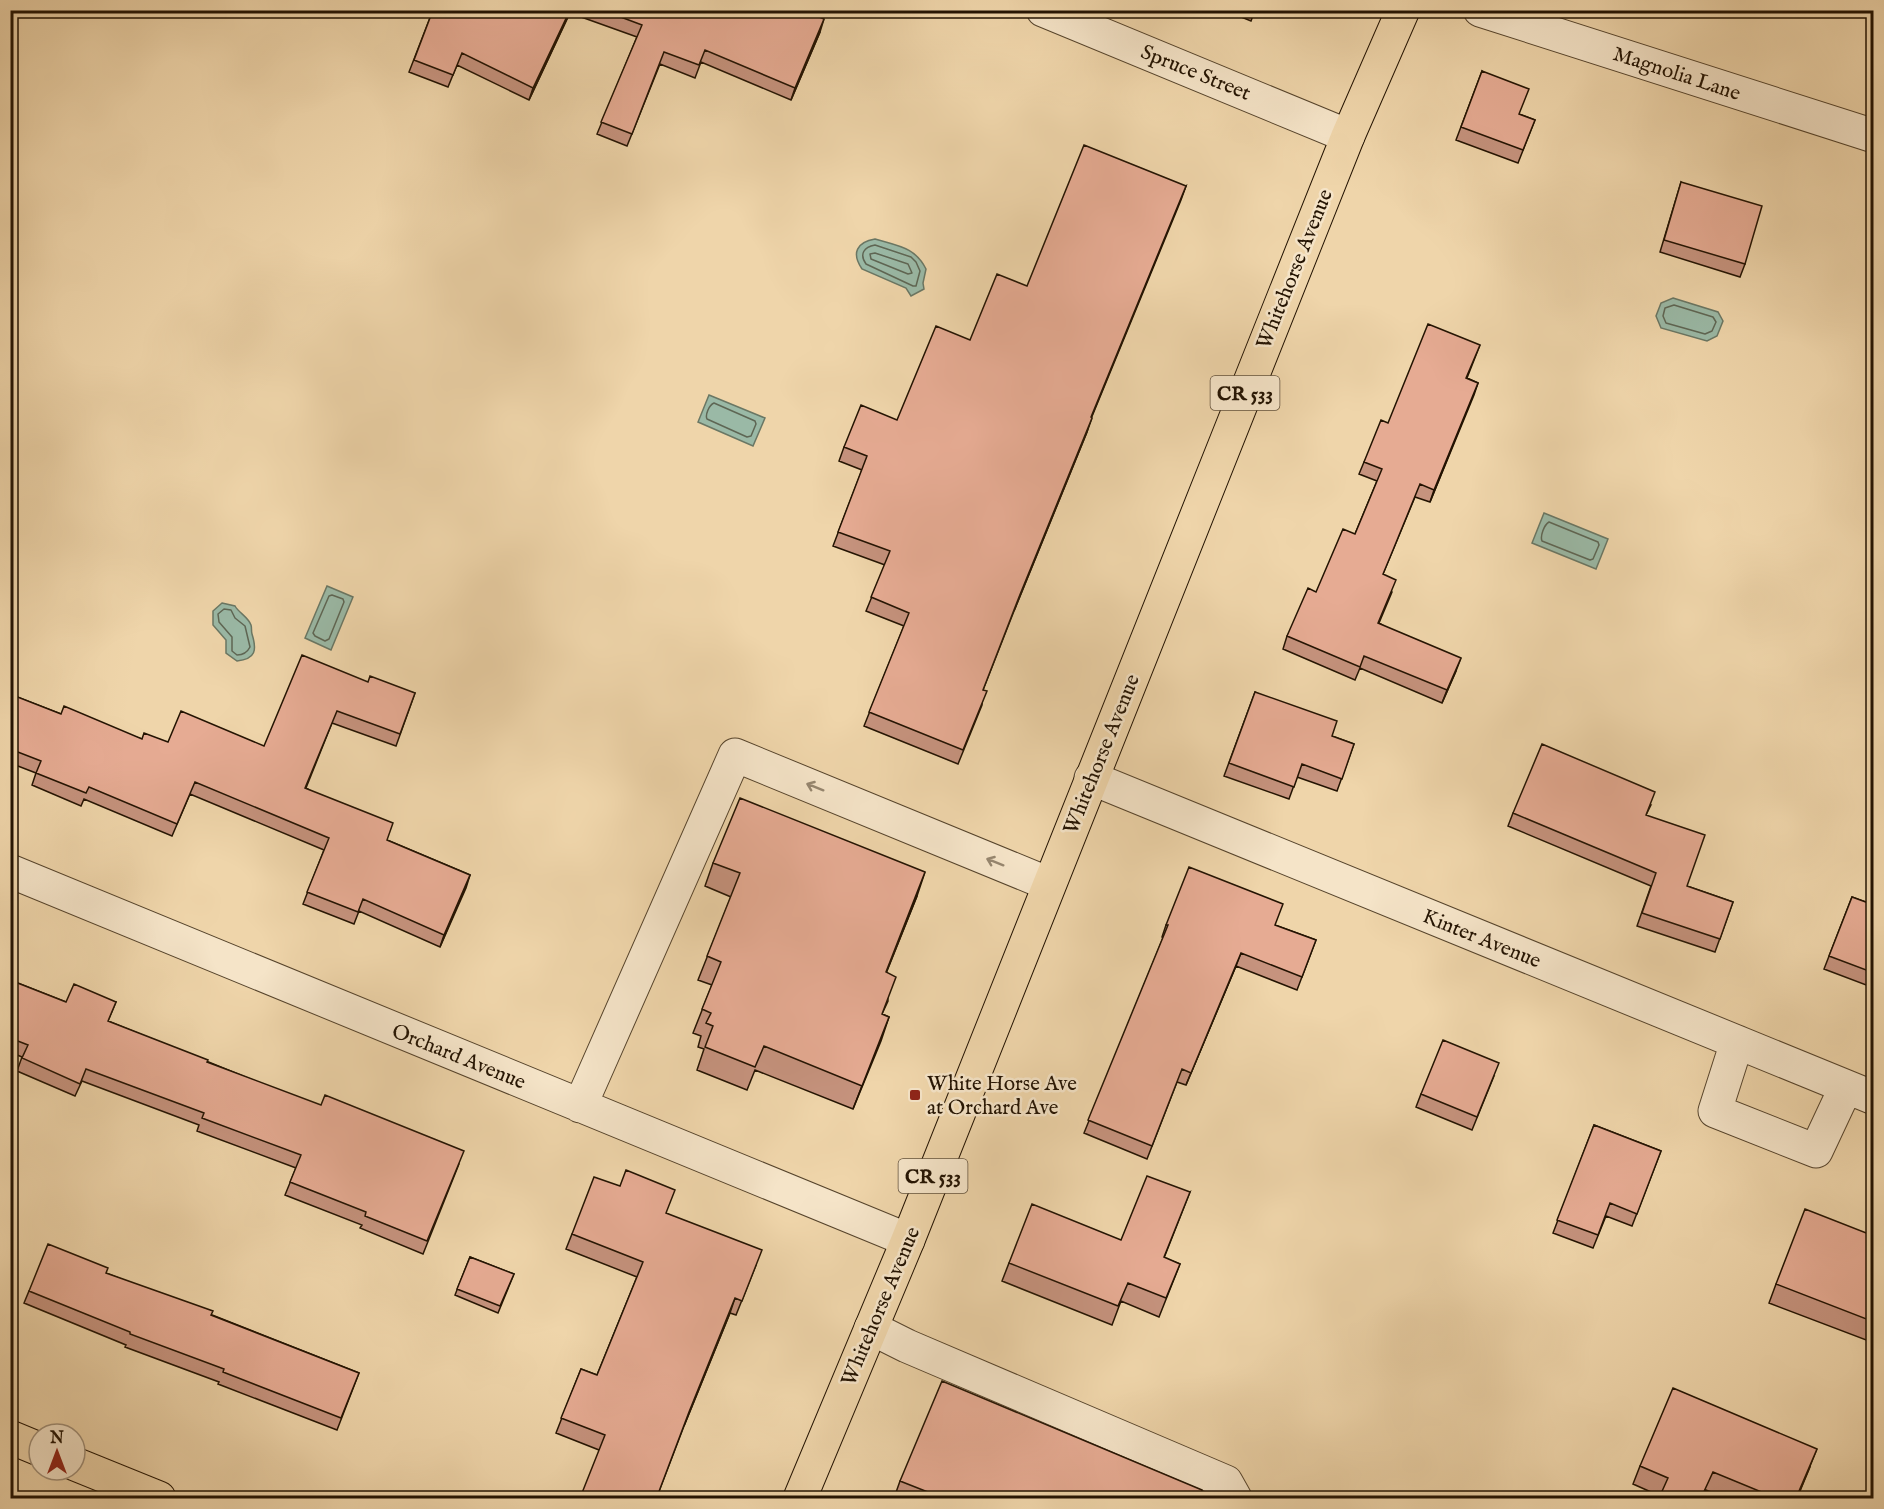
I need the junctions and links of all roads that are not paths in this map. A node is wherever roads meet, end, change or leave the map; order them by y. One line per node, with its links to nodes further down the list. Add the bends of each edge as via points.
1 (1043, 10): 4 (street, Spruce Street)
2 (1403, 10): 4 (main road, Whitehorse Avenue / CR 533)
3 (1480, 10): 5 (street, Magnolia Lane)
4 (1348, 136): 6 (main road, Whitehorse Avenue / CR 533)
5 (1874, 136)
6 (1091, 778): 8 (main road, Whitehorse Avenue / CR 533); 9 (street, Kinter Avenue)
7 (10, 871): 11 (street, Orchard Avenue)
8 (1049, 884): 11 (street, one-way to 11, via 735,755); 12 (main road, Whitehorse Avenue / CR 533)
9 (1737, 1042): 10 (street, Kinter Avenue); 10 (street, via 1715,1111 1816,1151)
10 (1860, 1092)
11 (580, 1106): 12 (street, Orchard Avenue)
12 (908, 1240): 13 (main road, Whitehorse Avenue / CR 533)
13 (871, 1328): 18 (main road, Whitehorse Avenue / CR 533); 19 (street, via 1226,1482)
14 (10, 1437): 15 (main road)
15 (27, 1444)
16 (87, 1469): 17 (main road)
17 (159, 1498)
18 (800, 1498)
19 (1235, 1498)

